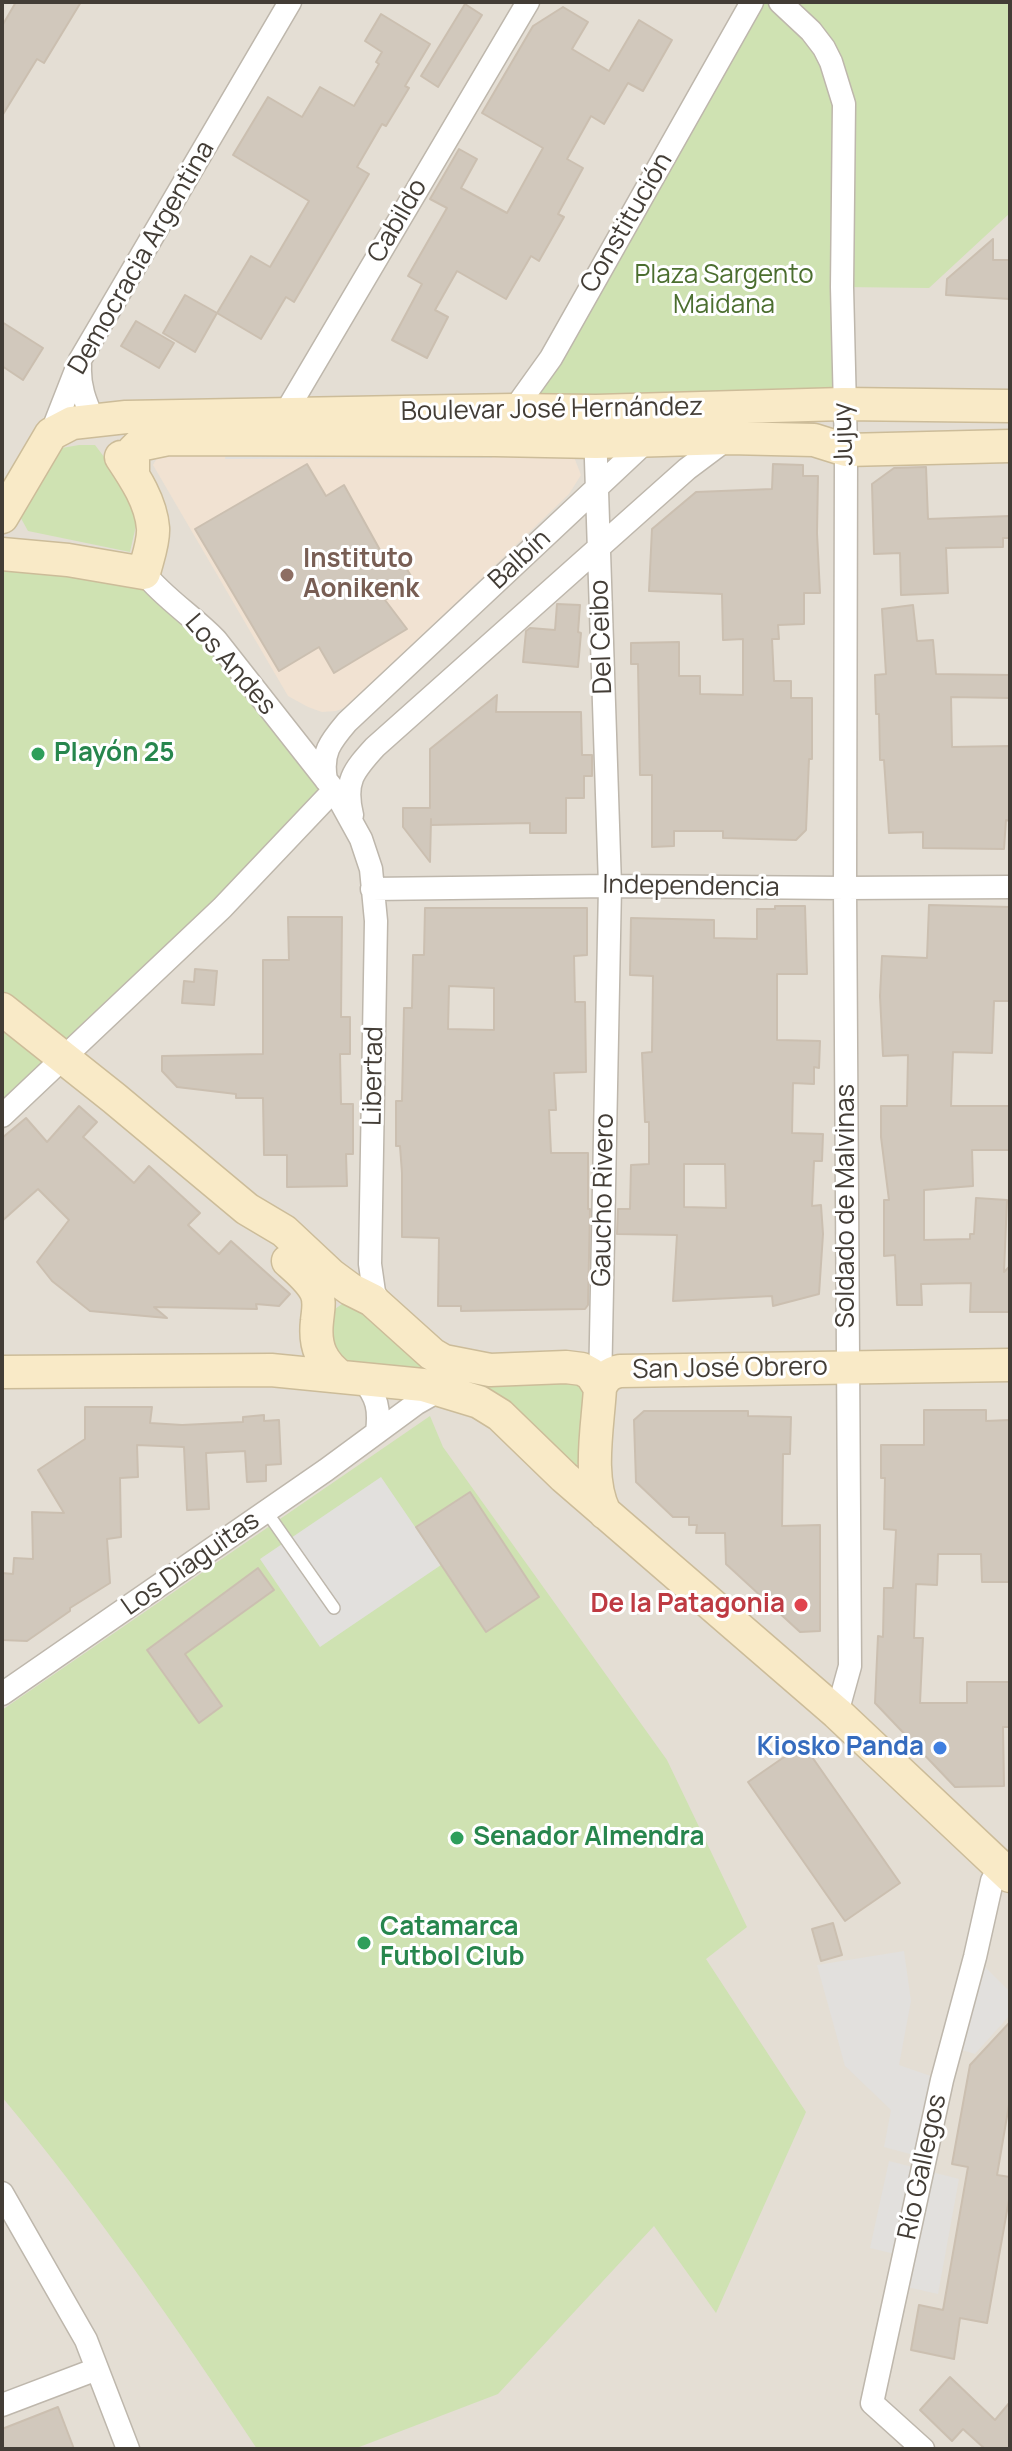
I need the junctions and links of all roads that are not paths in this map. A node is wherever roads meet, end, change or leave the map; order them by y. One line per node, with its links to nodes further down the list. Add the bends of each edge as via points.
1 (290, 2): 5 (street, Democracia Argentina)
2 (528, 2): 11 (street, Cabildo)
3 (752, 2): 9 (street, Constitución, via 551,358)
4 (780, 2): 6 (street, Jujuy, via 824,48 844,104)
5 (80, 360): 12 (street, via 79,381); 13 (street, Democracia Argentina)
6 (843, 404): 7 (street, Boulevar José Hernández); 8 (street, Boulevar José Hernández); 20 (street, Jujuy)
7 (1010, 406)
8 (701, 409): 10 (street, Boulevar José Hernández); 17 (street, Balbín, via 673,419)
9 (513, 410): 10 (street, Boulevar José Hernández); 11 (street, Boulevar José Hernández); 16 (street, Constitución)
10 (561, 411): 18 (street, via 590,422)
11 (286, 413): 12 (street, Boulevar José Hernández); 15 (street, Cabildo)
12 (94, 422): 13 (street, Boulevar José Hernández, via 72,423); 21 (street)
13 (51, 434): 23 (street, Democracia Argentina)
14 (729, 438): 17 (street, Boulevar José Hernández); 20 (street, Boulevar José Hernández, via 814,440); 24 (street, Balbín)
15 (268, 440): 16 (street, Boulevar José Hernández); 21 (street, Boulevar José Hernández, via 152,441 133,451)
16 (495, 440): 18 (street, Boulevar José Hernández)
17 (646, 441): 18 (street, Boulevar José Hernández); 22 (street, Balbín)
18 (596, 442): 22 (street, Del Ceibo)
19 (1010, 446): 20 (street, Boulevar José Hernández)
20 (846, 450): 34 (street, Jujuy)
21 (133, 475): 26 (street, via 153,531)
22 (596, 488): 24 (street, Del Ceibo); 27 (street, Balbín)
23 (2, 517)
24 (599, 547): 29 (street, Balbín); 32 (street, Del Ceibo)
25 (2, 554): 26 (street)
26 (144, 573): 28 (street, Los Andes, via 198,620)
27 (347, 722): 28 (street, via 312,735); 30 (street, via 330,742)
28 (286, 729): 30 (street, Los Andes)
29 (375, 747): 30 (street); 31 (street, via 350,778)
30 (322, 772): 31 (street, Los Andes); 37 (street, via 222,908)
31 (355, 828): 35 (street, Los Andes, via 371,869)
32 (610, 886): 34 (street, Independencia); 35 (street, Independencia); 49 (street, Gaucho Rivero)
33 (1010, 887): 34 (street, Independencia)
34 (845, 888): 45 (street, Soldado de Malvinas)
35 (372, 889): 40 (street, Libertad, via 376,921)
36 (2, 1009): 37 (street)
37 (65, 1057): 38 (street); 39 (street)
38 (2, 1116)
39 (247, 1209): 41 (street, San José Obrero, via 284,1231); 43 (street, via 271,1244 317,1292)
40 (370, 1264): 41 (street); 42 (street, Libertad, via 374,1292)
41 (350, 1289): 42 (street, San José Obrero); 43 (street, via 331,1298)
42 (384, 1311): 49 (street, San José Obrero, via 444,1361 490,1370 582,1369)
43 (318, 1320): 46 (street, via 308,1358); 48 (street, via 322,1359 327,1367)
44 (1010, 1365): 45 (street, San José Obrero)
45 (848, 1368): 49 (street, San José Obrero, via 620,1371 604,1379); 58 (street, Soldado de Malvinas, via 850,1666)
46 (271, 1370): 47 (street); 48 (street)
47 (2, 1372)
48 (352, 1378): 50 (street); 51 (street, via 378,1401)
49 (600, 1388): 52 (street, Gaucho Rivero)
50 (440, 1390): 51 (street, Los Diaguitas); 53 (street, via 471,1398 500,1415)
51 (377, 1432): 54 (street, Los Diaguitas)
52 (596, 1468): 53 (street, via 581,1480); 55 (street, Gaucho Rivero, via 596,1491)
53 (564, 1477): 55 (street)
54 (266, 1511): 56 (lane); 57 (street, Los Diaguitas)
55 (605, 1513): 58 (street)
56 (334, 1608)
57 (2, 1694)
58 (837, 1713): 59 (street)
59 (1007, 1868): 64 (street, Río Gallegos, via 992,1881 942,2080 872,2403)
60 (2, 2193): 61 (street, via 86,2340)
61 (97, 2369): 62 (street); 63 (street)
62 (2, 2405)
63 (128, 2449)
64 (923, 2449)

